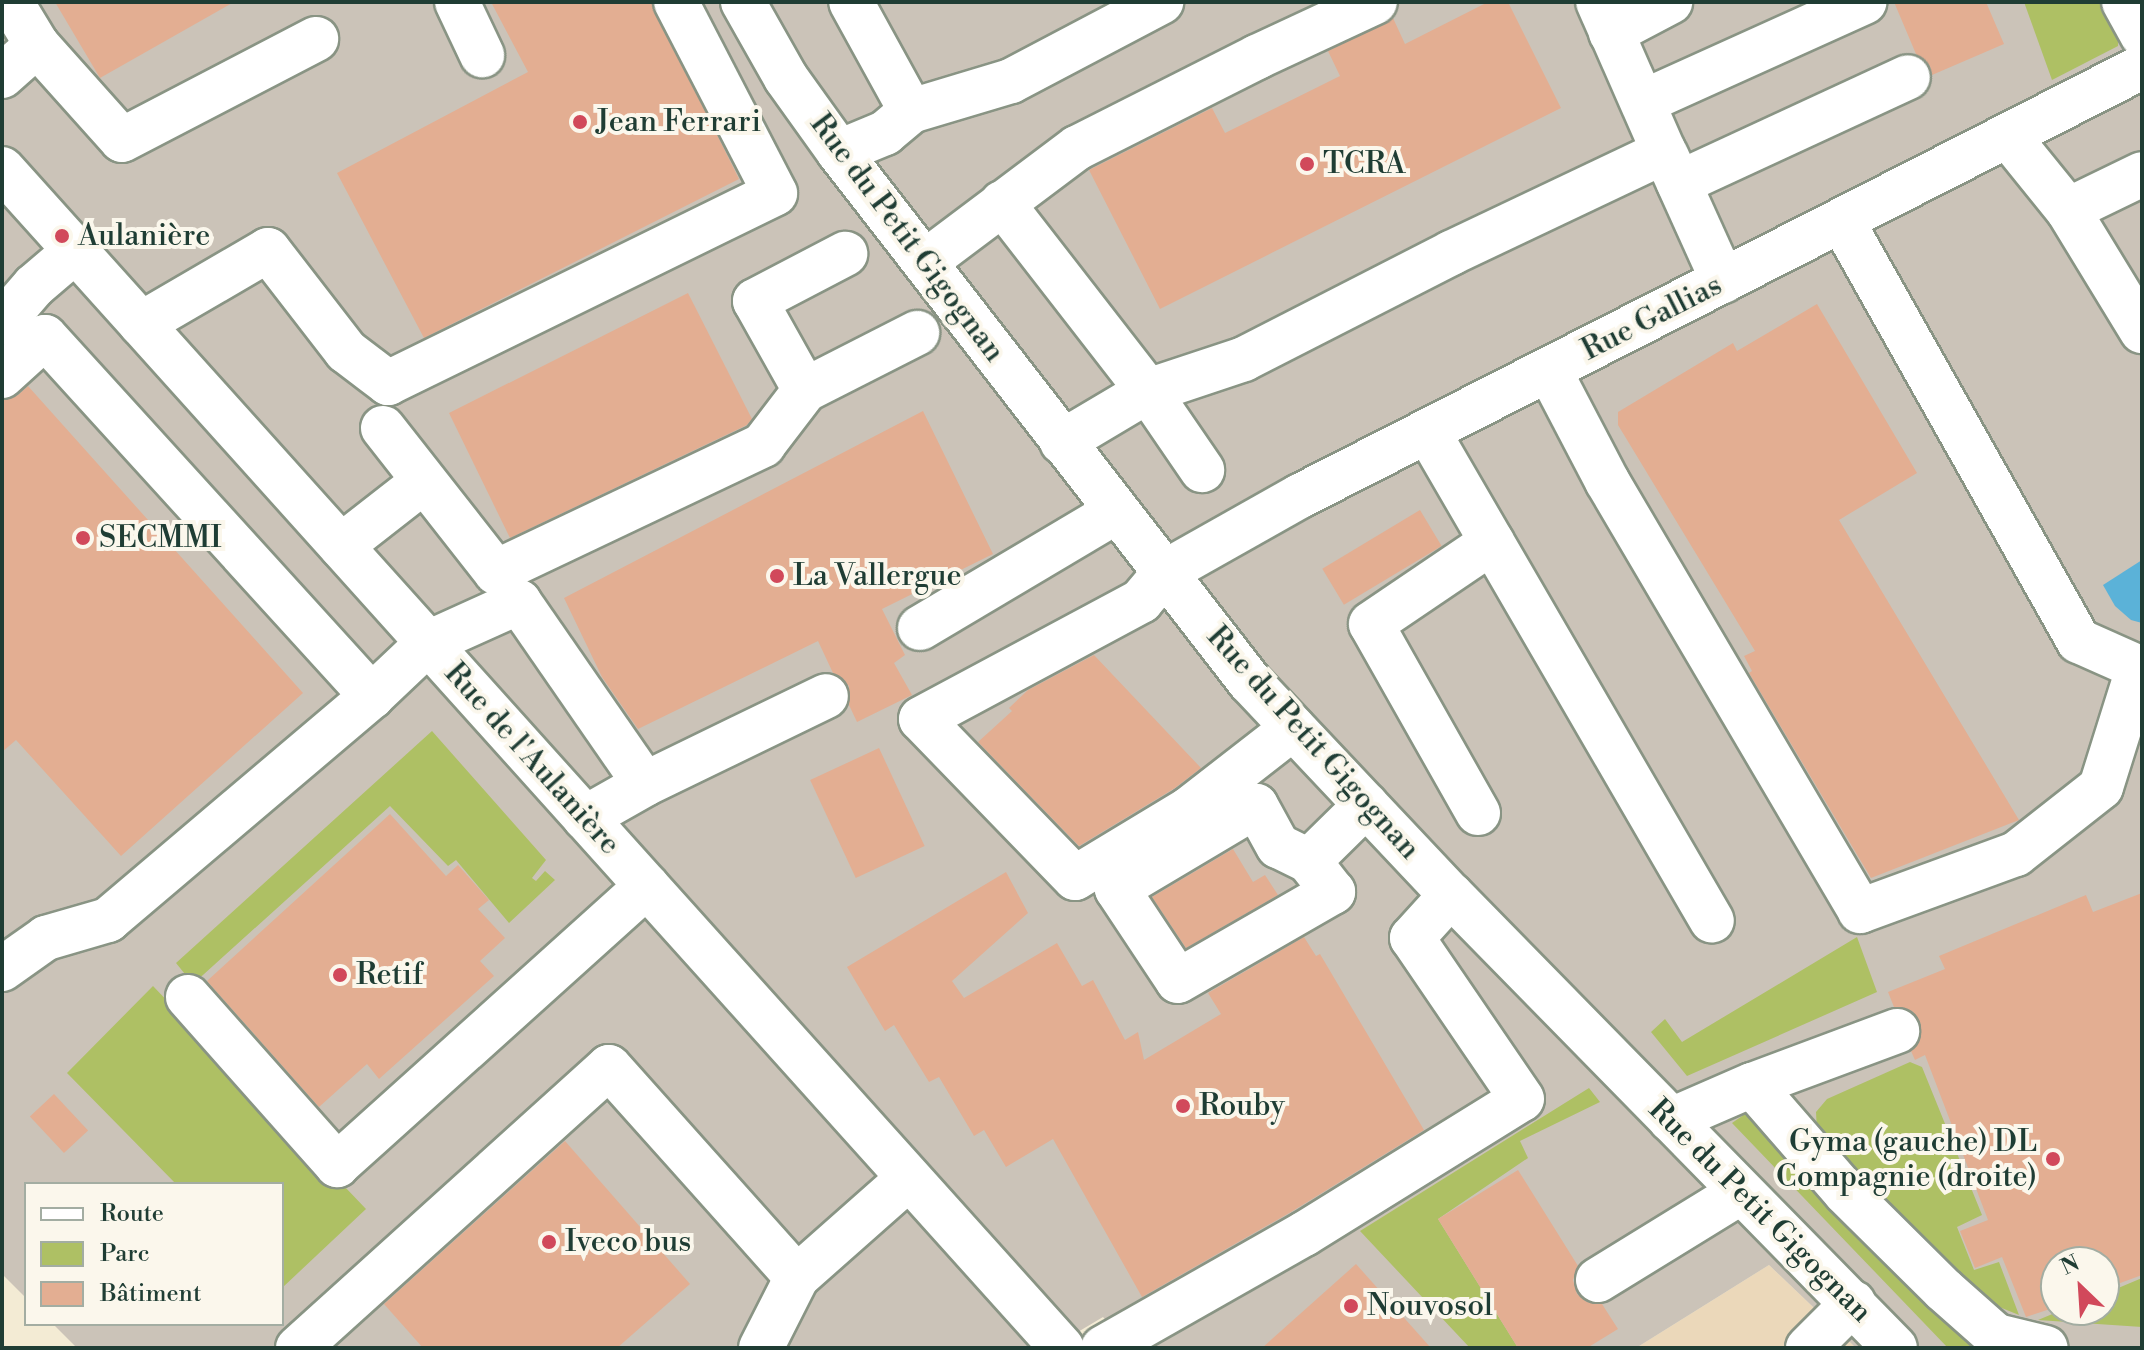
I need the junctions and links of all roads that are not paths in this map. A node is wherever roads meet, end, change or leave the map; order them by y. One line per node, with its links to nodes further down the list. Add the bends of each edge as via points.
1 (11, 2): 14 (street)
2 (457, 2): 15 (street)
3 (676, 2): 34 (street, via 775,193 388,383 346,351 268,250)
4 (743, 2): 22 (street, Rue du Petit Gigognan, via 786,78)
5 (851, 2): 20 (street)
6 (1161, 2): 20 (street, via 1011,81)
7 (1375, 2): 26 (street, via 1077,148)
8 (1670, 2): 11 (street)
9 (1864, 2): 19 (street)
10 (2124, 2): 12 (street)
11 (1604, 18): 19 (street)
12 (2142, 35)
13 (316, 39): 14 (street, via 122,140)
14 (37, 45): 17 (street)
15 (482, 55)
16 (2142, 67): 21 (street, Rue Gallias)
17 (2, 76)
18 (1908, 77): 23 (street)
19 (1643, 102): 23 (street)
20 (911, 111): 22 (street, via 885,133)
21 (2008, 136): 27 (street); 28 (street, Rue Gallias)
22 (839, 152): 31 (street, Rue du Petit Gigognan)
23 (1672, 167): 32 (street); 40 (street, via 1451,253 1244,359)
24 (2, 169): 29 (street, Rue de l'Aulanière)
25 (2142, 174): 27 (street)
26 (1002, 203): 31 (street); 40 (street)
27 (2068, 210): 35 (street)
28 (1842, 221): 32 (street, Rue Gallias); 52 (street, via 2079,641)
29 (75, 251): 33 (street); 34 (street, Rue de l'Aulanière)
30 (845, 254): 39 (street, via 755,301)
31 (925, 262): 43 (street, Rue du Petit Gigognan)
32 (1723, 281): 37 (street, Rue Gallias)
33 (2, 323)
34 (141, 324): 48 (street, Rue de l'Aulanière)
35 (2142, 331)
36 (917, 333): 39 (street)
37 (1549, 370): 42 (street, Rue Gallias); 52 (street, via 1607,481 1860,911 2016,854 2101,787)
38 (2, 376): 53 (street, via 45,337)
39 (805, 390): 45 (street, via 763,445 496,572)
40 (1148, 391): 43 (street); 44 (street)
41 (383, 428): 45 (street)
42 (1428, 432): 47 (street); 49 (street, Rue Gallias)
43 (1062, 442): 46 (street, Rue du Petit Gigognan)
44 (1202, 470)
45 (423, 482): 48 (street)
46 (1117, 511): 49 (street, Rue du Petit Gigognan); 50 (street)
47 (1492, 542): 58 (street, via 1371,624); 63 (street)
48 (341, 546): 51 (street, Rue de l'Aulanière)
49 (1165, 572): 55 (street, Rue du Petit Gigognan, via 1250,682); 55 (street, Rue Gallias, via 1141,601 921,719 1075,878 1189,809)
50 (920, 628)
51 (428, 643): 53 (street); 56 (street, via 519,602); 59 (street, Rue de l'Aulanière)
52 (2140, 669)
53 (372, 696): 64 (street, via 108,920 46,938)
54 (826, 696): 56 (street)
55 (1293, 728): 57 (street, Rue du Petit Gigognan)
56 (645, 784): 59 (street)
57 (1366, 805): 60 (street); 62 (street, Rue du Petit Gigognan)
58 (1478, 813)
59 (585, 818): 61 (street, Rue de l'Aulanière)
60 (1309, 861): 60 (street, via 1278,846 1256,806 1117,889 1178,981 1333,892)
61 (647, 886): 65 (street, via 337,1165); 69 (street, Rue de l'Aulanière)
62 (1451, 895): 68 (street, Rue du Petit Gigognan); 77 (street, via 1412,938 1522,1099 1304,1234)
63 (1712, 921)
64 (2, 969)
65 (188, 997)
66 (1897, 1031): 67 (street)
67 (1752, 1085): 68 (street); 80 (street, via 1845,1192 1944,1290 1996,1336)
68 (1671, 1120): 70 (street, Rue du Petit Gigognan)
69 (909, 1178): 71 (street); 76 (street, Rue de l'Aulanière)
70 (1741, 1192): 72 (street); 73 (street, Rue du Petit Gigognan)
71 (797, 1277): 74 (street, via 609,1067); 75 (street)
72 (1598, 1280)
73 (1853, 1303): 78 (street); 79 (street, Rue du Petit Gigognan)
74 (298, 1348)
75 (761, 1348)
76 (1062, 1348)
77 (1103, 1348)
78 (1808, 1348)
79 (1895, 1348)
80 (2046, 1348)

